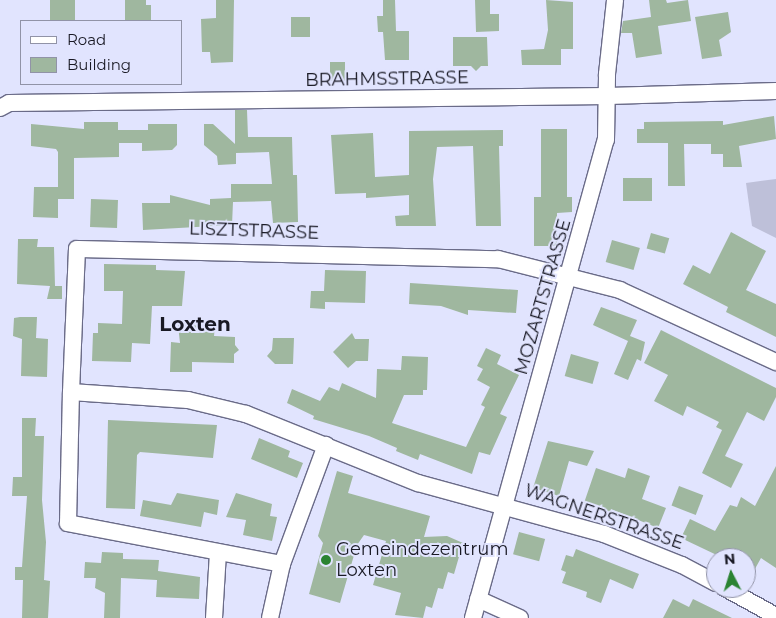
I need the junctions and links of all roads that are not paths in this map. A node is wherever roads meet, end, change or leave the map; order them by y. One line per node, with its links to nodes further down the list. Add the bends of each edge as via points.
1 (615, 0): 3 (street, MOZARTSTRASSE, via 607,74)
2 (776, 91): 3 (street, BRAHMSSTRASSE)
3 (608, 96): 4 (street, BRAHMSSTRASSE, via 9,103); 5 (street, MOZARTSTRASSE, via 606,140)
4 (0, 108)
5 (571, 276): 6 (street, via 620,290); 7 (street, LISZTSTRASSE, via 498,258 77,250); 9 (street, MOZARTSTRASSE)
6 (776, 362)
7 (71, 392): 8 (street, WAGNERSTRASSE, via 188,400 246,414); 10 (street, via 68,523)
8 (326, 445): 9 (street, WAGNERSTRASSE, via 418,483); 11 (street)
9 (504, 504): 12 (street, WAGNERSTRASSE, via 604,534); 14 (street, MOZARTSTRASSE)
10 (218, 552): 11 (street); 16 (street)
11 (282, 564): 17 (street)
12 (706, 578)
13 (743, 598): 15 (street)
14 (478, 599): 18 (street, MOZARTSTRASSE); 19 (street)
15 (776, 616)
16 (214, 618)
17 (270, 618)
18 (473, 618)
19 (520, 618)

